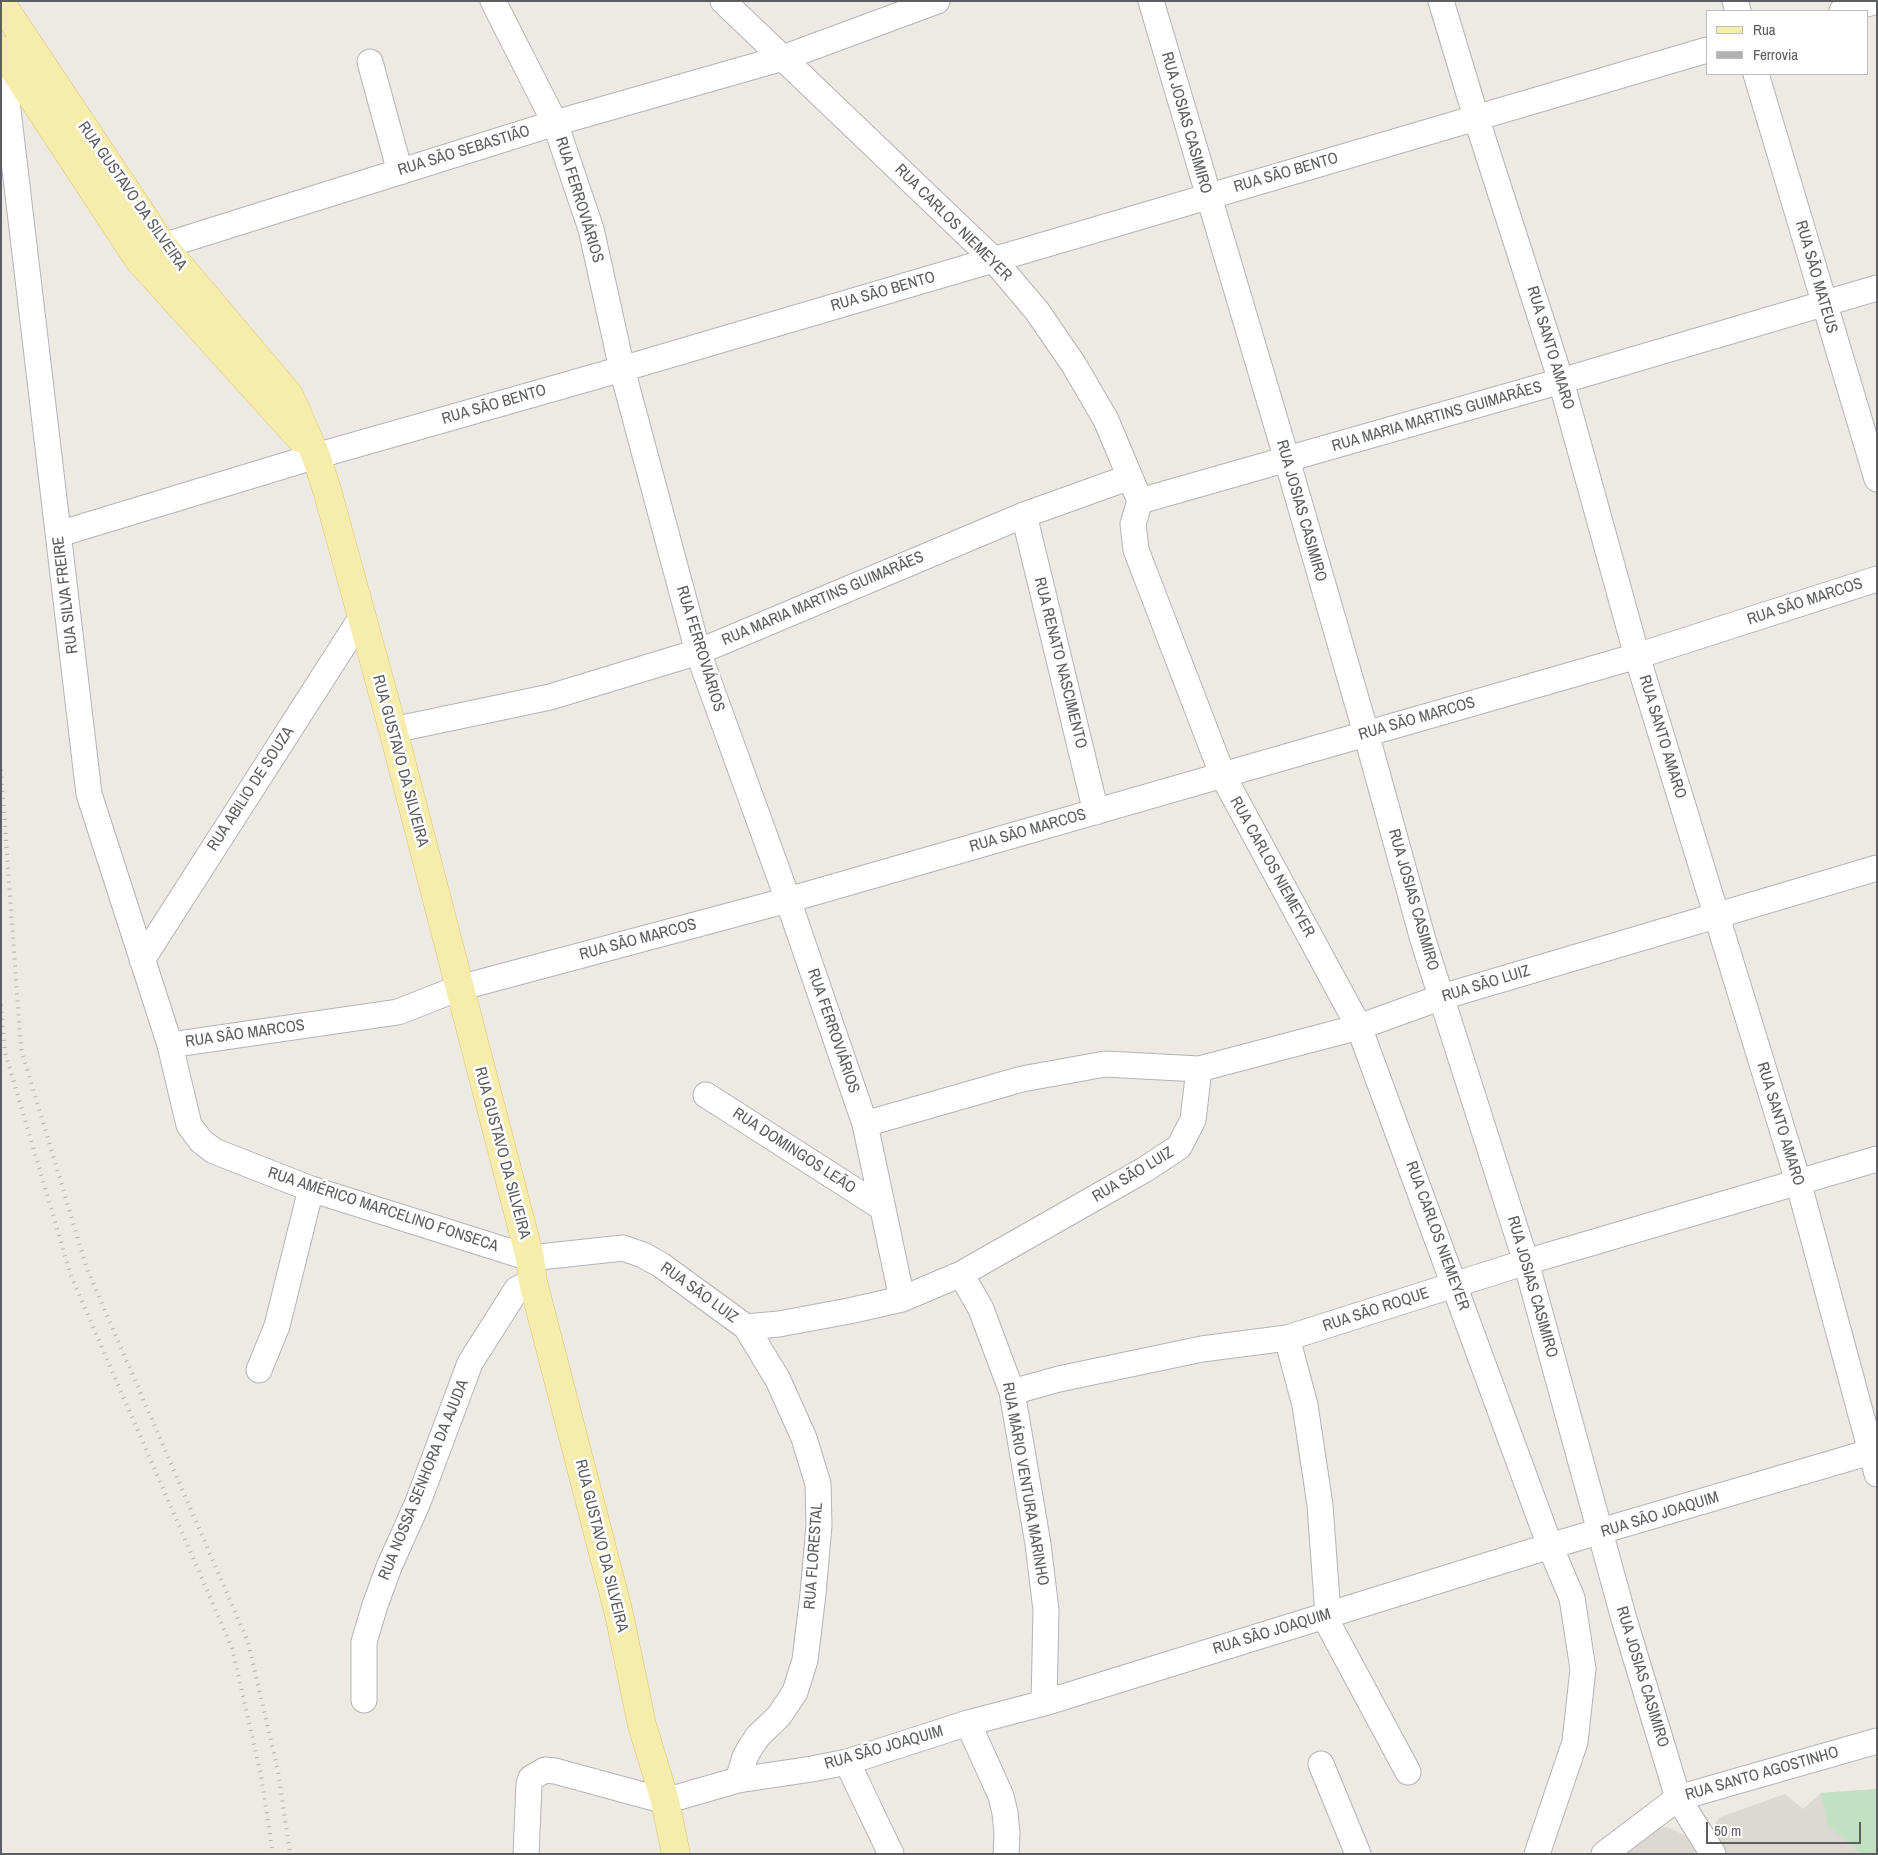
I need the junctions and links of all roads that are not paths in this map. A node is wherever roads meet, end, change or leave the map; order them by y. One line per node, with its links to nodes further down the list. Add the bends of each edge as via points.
1 (493, 1): 15 (street, RUA FERROVIÁRIOS)
2 (723, 1): 11 (street, RUA CARLOS NIEMEYER)
3 (937, 1): 11 (street, RUA SÃO SEBASTIÃO)
4 (1151, 1): 17 (street, RUA JOSIAS CASIMIRO)
5 (1441, 1): 14 (street, RUA SANTO AMARO)
6 (1877, 1): 8 (street)
7 (6, 3): 18 (main road, RUA GUSTAVO DA SILVEIRA)
8 (1846, 10)
9 (1706, 50): 14 (street, RUA SÃO BENTO)
10 (1, 51): 24 (main road, RUA GUSTAVO DA SILVEIRA, via 139,260); 30 (street, RUA SILVA FREIRE)
11 (783, 58): 15 (street, RUA SÃO SEBASTIÃO); 19 (street, RUA CARLOS NIEMEYER)
12 (370, 62): 16 (street)
13 (1756, 75): 21 (street, RUA SÃO MATEUS)
14 (1476, 117): 17 (street, RUA SÃO BENTO); 23 (street, RUA SANTO AMARO)
15 (554, 123): 16 (street, RUA SÃO SEBASTIÃO); 22 (street, RUA FERROVIÁRIOS, via 591,229)
16 (400, 172): 18 (street, RUA SÃO SEBASTIÃO)
17 (1207, 196): 19 (street, RUA SÃO BENTO); 25 (street, RUA JOSIAS CASIMIRO)
18 (163, 246): 24 (main road, RUA GUSTAVO DA SILVEIRA, via 289,395)
19 (993, 259): 22 (street, RUA SÃO BENTO); 26 (street, RUA CARLOS NIEMEYER, via 1037,311 1074,365 1106,420)
20 (1877, 288): 21 (street, RUA MARIA MARTINS GUIMARÃES)
21 (1824, 304): 23 (street, RUA MARIA MARTINS GUIMARÃES); 27 (street, RUA SÃO MATEUS)
22 (622, 369): 24 (street, RUA SÃO BENTO); 33 (street, RUA FERROVIÁRIOS)
23 (1561, 382): 25 (street, RUA MARIA MARTINS GUIMARÃES); 34 (street, RUA SANTO AMARO)
24 (316, 456): 30 (street, RUA SÃO BENTO); 32 (main road, RUA GUSTAVO DA SILVEIRA)
25 (1287, 460): 28 (street, RUA MARIA MARTINS GUIMARÃES); 36 (street, RUA JOSIAS CASIMIRO)
26 (1130, 477): 28 (street, RUA CARLOS NIEMEYER); 29 (street, RUA MARIA MARTINS GUIMARÃES)
27 (1877, 479)
28 (1140, 500): 37 (street, RUA CARLOS NIEMEYER, via 1133,524 1136,550)
29 (1024, 515): 33 (street, RUA MARIA MARTINS GUIMARÃES); 38 (street, RUA RENATO NASCIMENTO)
30 (59, 534): 42 (street, RUA SILVA FREIRE, via 89,794)
31 (1877, 579): 34 (street, RUA SÃO MARCOS)
32 (361, 618): 35 (main road, RUA GUSTAVO DA SILVEIRA); 42 (street, RUA ABILIO DE SOUZA)
33 (698, 652): 35 (street, RUA MARIA MARTINS GUIMARÃES, via 550,697); 40 (street, RUA FERROVIÁRIOS)
34 (1637, 656): 36 (street, RUA SÃO MARCOS); 41 (street, RUA SANTO AMARO)
35 (393, 730): 43 (main road, RUA GUSTAVO DA SILVEIRA)
36 (1366, 733): 37 (street, RUA SÃO MARCOS); 44 (street, RUA JOSIAS CASIMIRO)
37 (1223, 776): 38 (street, RUA SÃO MARCOS); 45 (street, RUA CARLOS NIEMEYER)
38 (1096, 812): 40 (street, RUA SÃO MARCOS)
39 (1877, 868): 41 (street, RUA SÃO LUIZ)
40 (788, 900): 43 (street, RUA SÃO MARCOS); 49 (street, RUA FERROVIÁRIOS)
41 (1717, 915): 44 (street, RUA SÃO LUIZ); 52 (street, RUA SANTO AMARO)
42 (142, 960): 46 (street, RUA SILVA FREIRE)
43 (459, 988): 46 (street, RUA SÃO MARCOS, via 398,1012); 56 (main road, RUA GUSTAVO DA SILVEIRA)
44 (1442, 997): 45 (street, RUA SÃO LUIZ); 55 (street, RUA JOSIAS CASIMIRO)
45 (1359, 1027): 47 (street, RUA SÃO LUIZ); 58 (street, RUA CARLOS NIEMEYER)
46 (170, 1045): 50 (street, RUA SILVA FREIRE)
47 (1199, 1069): 49 (street, via 1104,1064 1022,1079); 57 (street, RUA SÃO LUIZ, via 1193,1120 1179,1148)
48 (706, 1095): 54 (street, RUA DOMINGOS LEÃO)
49 (865, 1124): 54 (street, RUA FERROVIÁRIOS)
50 (189, 1125): 53 (street, RUA AMÉRICO MARCELINO FONSECA, via 201,1142 214,1151)
51 (1877, 1159): 52 (street, RUA SÃO ROQUE)
52 (1798, 1181): 55 (street, RUA SÃO ROQUE); 64 (street, RUA SANTO AMARO)
53 (311, 1189): 56 (street, RUA AMÉRICO MARCELINO FONSECA); 62 (street, via 277,1326)
54 (882, 1207): 59 (street, RUA FERROVIÁRIOS)
55 (1526, 1262): 58 (street, RUA SÃO ROQUE); 65 (street, RUA JOSIAS CASIMIRO)
56 (531, 1270): 60 (street, RUA SÃO LUIZ, via 623,1248 661,1265); 68 (street, RUA NOSSA SENHORA DA AJUDA, via 470,1363 418,1502 389,1566 364,1642); 77 (main road, RUA GUSTAVO DA SILVEIRA, via 619,1614 642,1725)
57 (961, 1274): 59 (street, RUA SÃO LUIZ); 63 (street, RUA MÁRIO VENTURA MARINHO, via 981,1309)
58 (1455, 1285): 61 (street, RUA SÃO ROQUE); 66 (street, RUA CARLOS NIEMEYER)
59 (902, 1299): 60 (street, RUA SÃO LUIZ, via 796,1321)
60 (746, 1327): 75 (street, RUA FLORESTAL, via 778,1380 804,1438 818,1484 819,1524 805,1660 795,1692 779,1716 750,1748)
61 (1286, 1338): 63 (street, RUA SÃO ROQUE, via 1202,1349); 67 (street, via 1306,1414 1320,1505)
62 (259, 1370)
63 (1012, 1392): 69 (street, RUA MÁRIO VENTURA MARINHO, via 1046,1610)
64 (1874, 1459): 65 (street, RUA SÃO JOAQUIM)
65 (1600, 1533): 66 (street, RUA SÃO JOAQUIM); 76 (street, RUA JOSIAS CASIMIRO)
66 (1550, 1546): 67 (street, RUA SÃO JOAQUIM); 83 (street, RUA CARLOS NIEMEYER, via 1572,1598 1583,1669 1575,1742)
67 (1326, 1616): 69 (street, RUA SÃO JOAQUIM); 74 (street)
68 (364, 1700)
69 (1044, 1703): 70 (street, RUA SÃO JOAQUIM)
70 (968, 1723): 72 (street, RUA SÃO JOAQUIM); 81 (street, via 1000,1796 1007,1833)
71 (1877, 1741): 76 (street, RUA SANTO AGOSTINHO)
72 (847, 1762): 75 (street, RUA SÃO JOAQUIM); 80 (street)
73 (1321, 1764): 82 (street)
74 (1408, 1772)
75 (738, 1780): 77 (street, RUA SÃO JOAQUIM)
76 (1678, 1798): 84 (street, RUA SANTO AGOSTINHO); 85 (street, RUA JOSIAS CASIMIRO)
77 (665, 1801): 78 (street, via 555,1771 537,1773 531,1778 527,1791); 79 (main road, RUA GUSTAVO DA SILVEIRA)
78 (526, 1854)
79 (676, 1854)
80 (891, 1854)
81 (1006, 1854)
82 (1358, 1854)
83 (1537, 1854)
84 (1604, 1854)
85 (1713, 1854)

